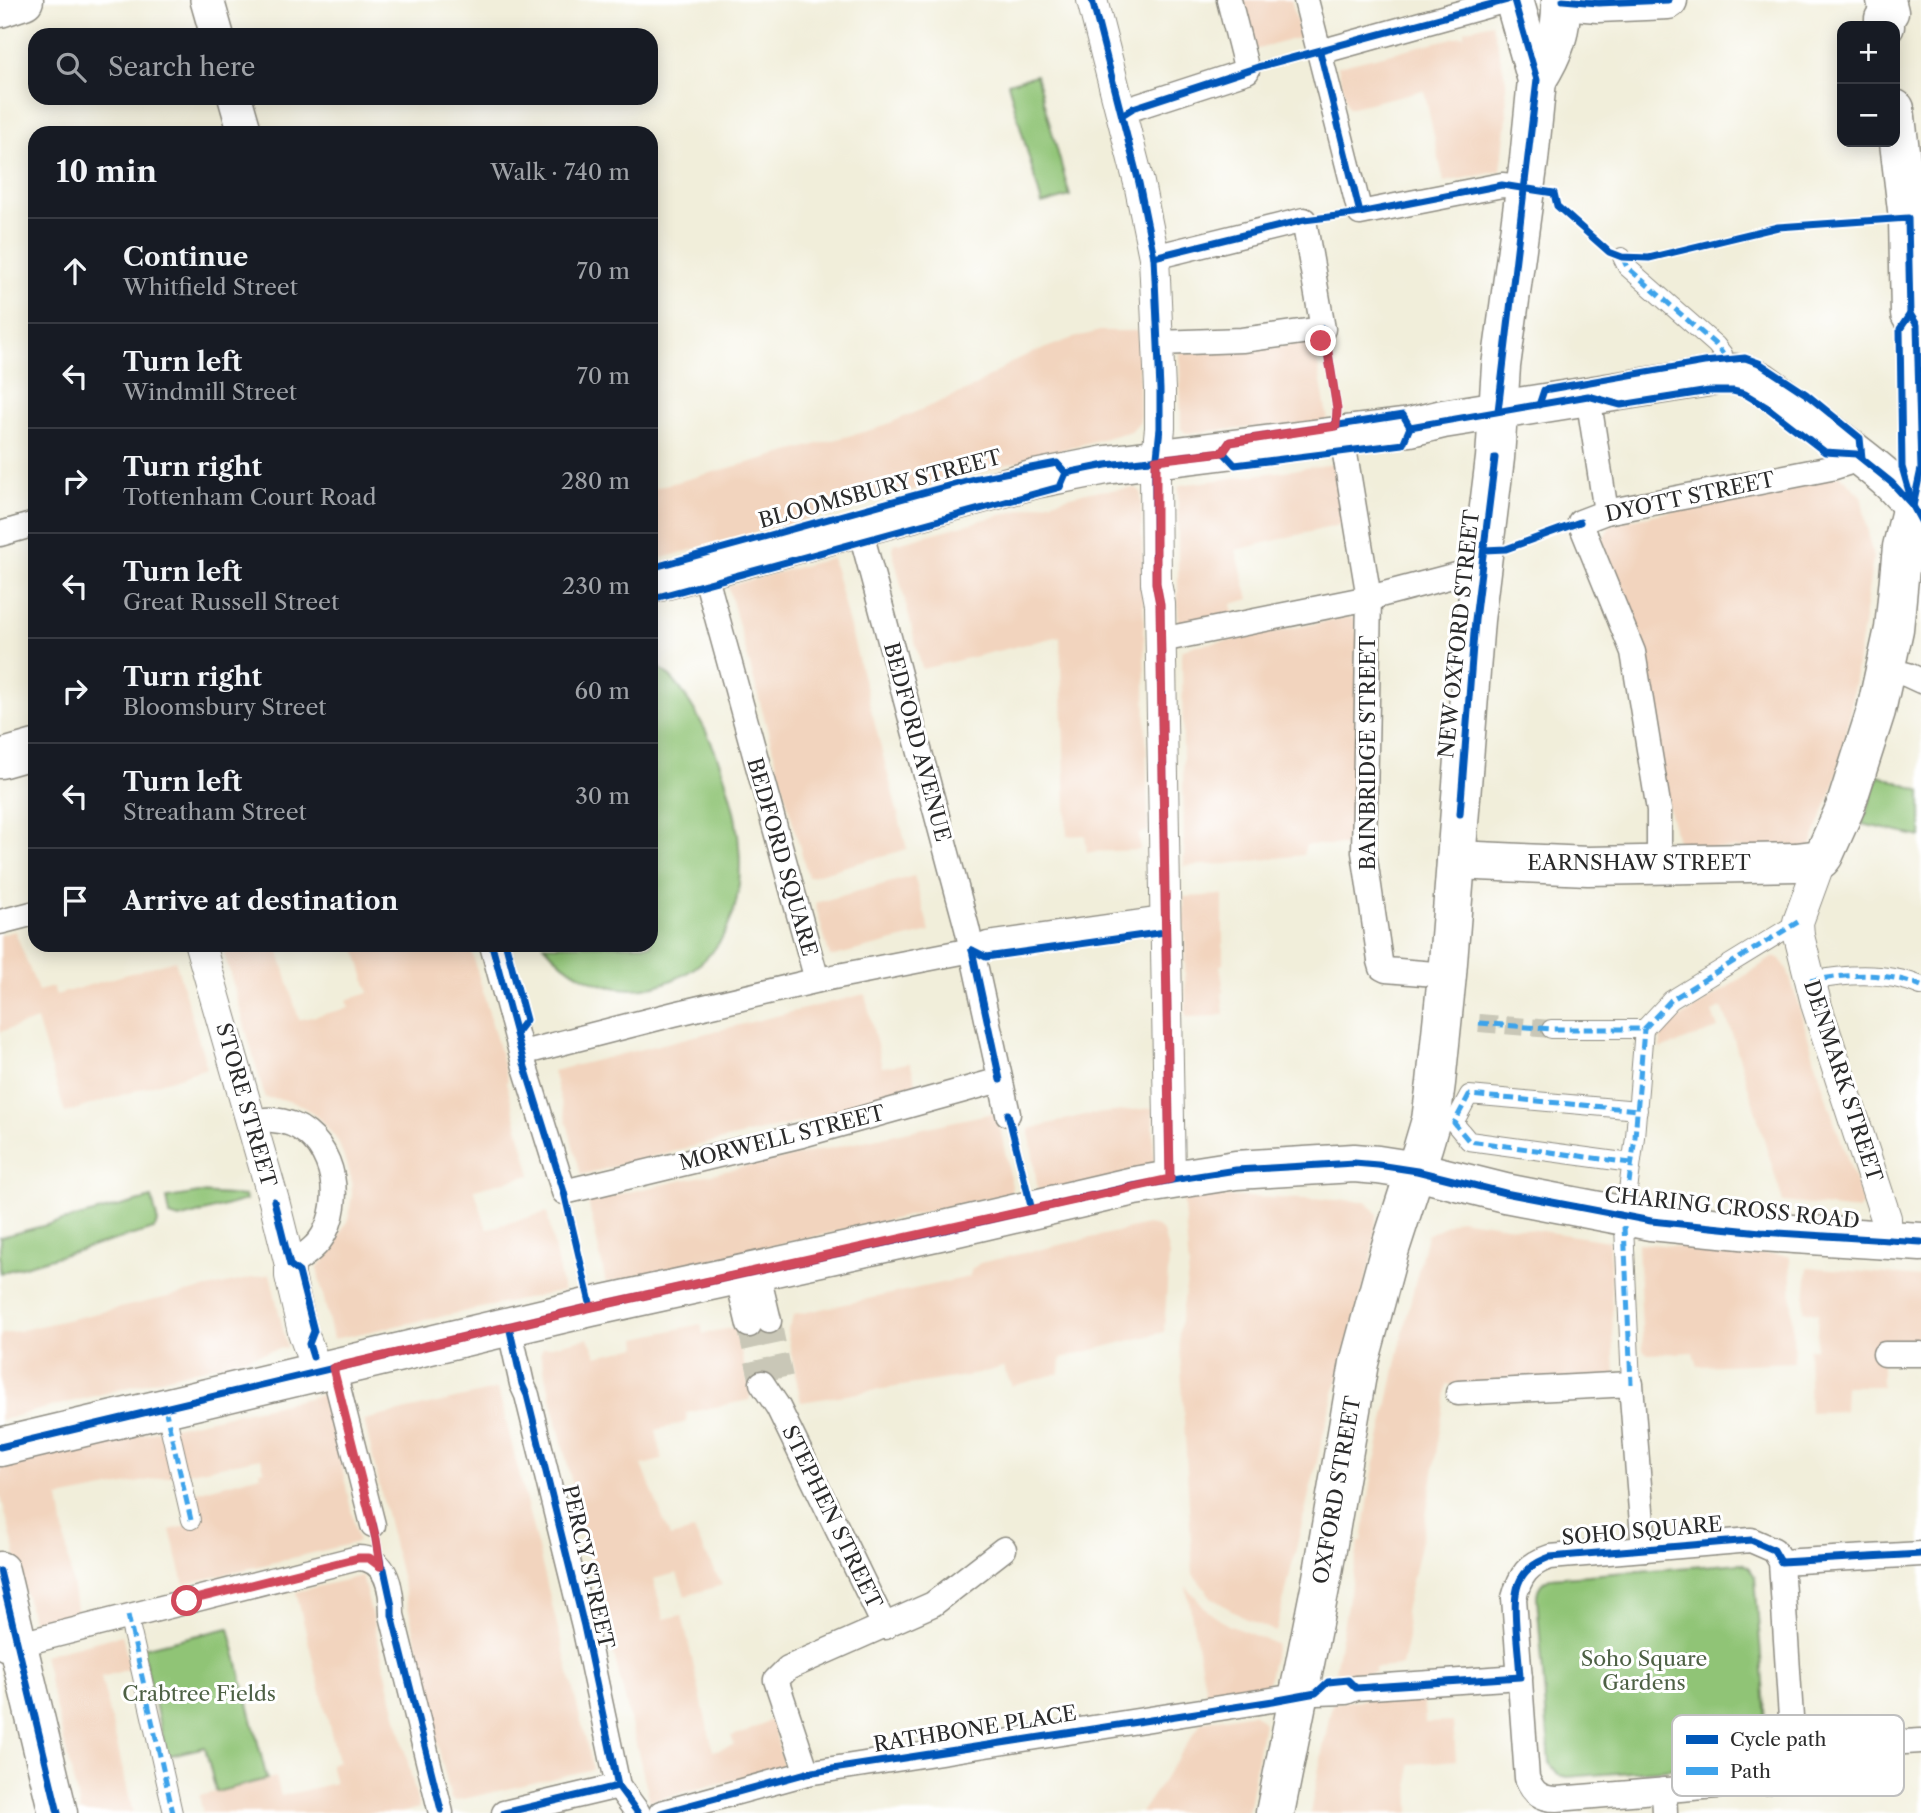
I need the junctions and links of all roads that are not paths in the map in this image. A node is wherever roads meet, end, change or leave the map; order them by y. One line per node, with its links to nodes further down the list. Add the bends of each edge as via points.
1 (23, 0): 10 (main road)
2 (207, 0): 11 (main road)
3 (1092, 0): 15 (street)
4 (1229, 0): 15 (street, via 1247,71)
5 (1306, 0): 12 (street)
6 (1507, 0): 12 (street)
7 (1514, 0): 13 (main road)
8 (1562, 0): 9 (main road); 13 (main road, via 1552,56)
9 (1668, 0)
10 (0, 8)
11 (215, 28)
12 (1320, 52): 18 (street, via 1360,213 1502,185)
13 (1537, 80): 18 (main road, NEW OXFORD STREET)
14 (237, 105): 16 (main road)
15 (1122, 115): 19 (street)
16 (243, 126)
17 (1900, 147): 24 (main road, via 1908,218 1910,314 1917,325)
18 (1525, 187): 25 (main road, NEW OXFORD STREET)
19 (1154, 257): 21 (street); 21 (street, via 1304,220 1325,337)
20 (1622, 257): 22 (street, via 1627,267)
21 (1158, 343): 28 (street)
22 (1723, 354)
23 (1588, 396): 25 (main road, BLOOMSBURY STREET); 27 (main road, BLOOMSBURY STREET, via 1745,374 1788,400); 29 (street)
24 (1911, 398): 30 (main road, via 1902,467)
25 (1497, 411): 26 (main road, BLOOMSBURY STREET); 35 (main road, NEW OXFORD STREET)
26 (1342, 436): 28 (main road, BLOOMSBURY STREET); 37 (street)
27 (1856, 454): 29 (street, DYOTT STREET, via 1831,468); 30 (main road, BLOOMSBURY STREET, via 1892,483)
28 (1156, 460): 32 (main road, BLOOMSBURY STREET, via 1035,479); 38 (street)
29 (1606, 512): 45 (street, DYOTT STREET, via 1580,522 1633,652 1659,810)
30 (1917, 513): 39 (main road, via 1902,547)
31 (28, 526): 33 (street)
32 (860, 528): 34 (main road, BLOOMSBURY STREET); 50 (street, BEDFORD AVENUE)
33 (0, 534)
34 (704, 570): 36 (main road); 54 (street, BEDFORD SQUARE)
35 (1481, 571): 37 (street); 44 (main road, NEW OXFORD STREET)
36 (658, 582)
37 (1369, 598): 38 (street); 53 (street, BAINBRIDGE STREET, via 1364,852 1380,961 1386,970)
38 (1161, 640): 47 (street)
39 (1885, 669): 40 (street); 43 (main road, via 1877,711 1845,808)
40 (1921, 681)
41 (28, 751): 42 (main road)
42 (0, 759)
43 (1821, 859): 45 (main road, EARNSHAW STREET); 49 (street)
44 (1456, 860): 45 (main road, EARNSHAW STREET, via 1554,866); 53 (main road, NEW OXFORD STREET)
45 (1659, 865)
46 (28, 915): 48 (street)
47 (1164, 919): 50 (street); 66 (street)
48 (0, 922)
49 (1798, 922): 55 (street, DENMARK STREET); 58 (street, via 1671,1000)
50 (972, 950): 54 (street); 60 (street, BEDFORD AVENUE)
51 (203, 952): 63 (street, STORE STREET)
52 (494, 952): 59 (street)
53 (1447, 975): 65 (main road, NEW OXFORD STREET, via 1431,1120)
54 (817, 980): 59 (street, BEDFORD SQUARE)
55 (1810, 981): 56 (street, via 1835,976 1889,977); 69 (street, DENMARK STREET, via 1886,1218)
56 (1921, 986)
57 (1550, 1029): 58 (street)
58 (1644, 1029): 61 (street)
59 (519, 1043): 60 (street, MORWELL STREET, via 564,1192 802,1135)
60 (1000, 1080): 62 (street, BEDFORD AVENUE)
61 (1638, 1110): 64 (street); 64 (street, via 1469,1095 1454,1123 1469,1141)
62 (1008, 1114)
63 (252, 1122): 70 (street, STORE STREET); 70 (street, via 274,1120 296,1126 321,1147 332,1174 335,1194 326,1231 309,1252)
64 (1631, 1163): 67 (street)
65 (1417, 1171): 66 (main road, CHARING CROSS ROAD, via 1354,1163); 69 (main road, CHARING CROSS ROAD, via 1651,1221); 93 (main road, OXFORD STREET, via 1359,1363)
66 (1170, 1179): 71 (main road, CHARING CROSS ROAD)
67 (1627, 1198)
68 (1624, 1226): 78 (street)
69 (1903, 1242)
70 (290, 1265): 76 (street, STORE STREET, via 303,1332)
71 (747, 1273): 72 (street); 73 (main road, CHARING CROSS ROAD)
72 (759, 1323)
73 (509, 1326): 76 (main road, CHARING CROSS ROAD); 96 (street, PERCY STREET, via 549,1478)
74 (1885, 1354): 75 (street)
75 (1921, 1354)
76 (325, 1370): 80 (main road, CHARING CROSS ROAD); 83 (street)
77 (771, 1380): 90 (street, STEPHEN STREET, via 778,1407)
78 (1631, 1384): 79 (street); 85 (street)
79 (1458, 1393)
80 (165, 1408): 81 (main road, CHARING CROSS ROAD); 82 (street)
81 (0, 1447)
82 (191, 1520)
83 (373, 1525)
84 (1004, 1549): 90 (street, via 933,1604)
85 (1644, 1549): 87 (street, SOHO SQUARE, via 1751,1540 1774,1550); 92 (street, SOHO SQUARE, via 1550,1557 1524,1571 1514,1598)
86 (1921, 1554): 87 (street)
87 (1781, 1562): 94 (street)
88 (0, 1571): 91 (main road)
89 (128, 1615): 91 (street); 100 (street); 101 (street, via 369,1558 384,1569)
90 (886, 1626): 95 (street, via 788,1668 776,1679)
91 (9, 1647): 99 (main road)
92 (1520, 1677): 93 (street, RATHBONE PLACE); 98 (street, SOHO SQUARE, via 1527,1778 1538,1795)
93 (1307, 1694): 95 (street, RATHBONE PLACE); 105 (main road, OXFORD STREET)
94 (1791, 1715)
95 (807, 1773): 104 (street, RATHBONE PLACE)
96 (618, 1786): 102 (street); 103 (street, PERCY STREET)
97 (1695, 1796): 98 (street, SOHO SQUARE)
98 (1664, 1802)
99 (58, 1813)
100 (173, 1813)
101 (441, 1813)
102 (504, 1813)
103 (638, 1813)
104 (661, 1813)
105 (1275, 1813)

